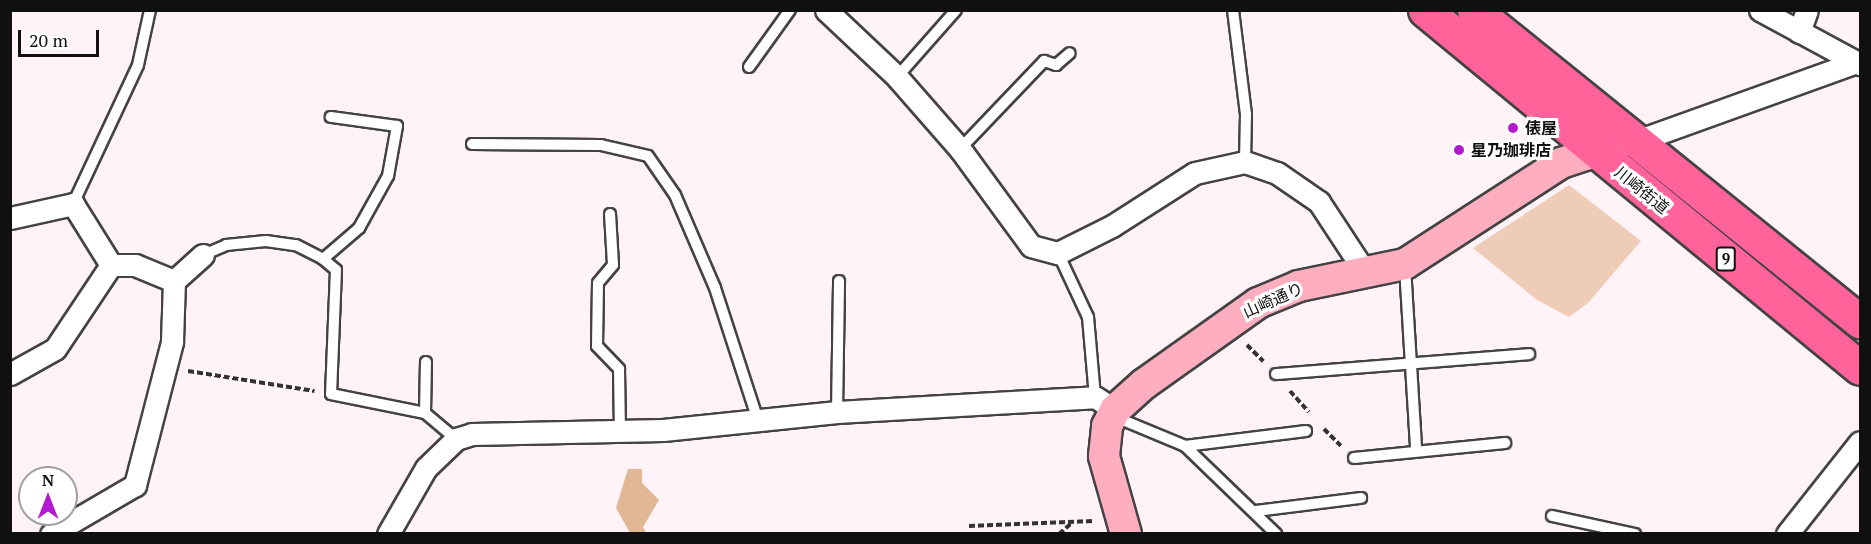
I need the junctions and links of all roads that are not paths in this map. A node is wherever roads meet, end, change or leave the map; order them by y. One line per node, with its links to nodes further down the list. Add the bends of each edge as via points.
1 (150, 10): 21 (lane, via 138,65)
2 (790, 10): 13 (lane)
3 (826, 10): 14 (street)
4 (956, 10): 14 (lane)
5 (1233, 10): 20 (lane, via 1246,114)
6 (1425, 10): 19 (main road, 川崎街道 / 9)
7 (1474, 10): 16 (main road, 9)
8 (1760, 10): 10 (street)
9 (1807, 10): 10 (street)
10 (1799, 32): 12 (street)
11 (1070, 53): 18 (lane, via 1056,65 1044,61)
12 (1858, 63): 16 (street)
13 (749, 68)
14 (897, 77): 18 (street)
15 (331, 117): 26 (lane, via 397,126 388,176 359,228)
16 (1637, 141): 19 (street, 山崎通り); 32 (main road, 9)
17 (472, 144): 42 (lane, via 601,145 648,156 675,195 715,288)
18 (960, 149): 24 (street, via 1031,246)
19 (1593, 150): 27 (street, 山崎通り, via 1561,163); 36 (main road, 川崎街道 / 9)
20 (1245, 162): 24 (street, via 1195,173 1112,226); 29 (street, via 1277,172 1319,202)
21 (73, 204): 23 (street); 28 (street)
22 (610, 214): 43 (lane, via 613,265 598,283 597,346 618,369)
23 (10, 218)
24 (1058, 253): 39 (lane, via 1088,317)
25 (203, 255): 26 (lane, via 226,245 266,241 296,245); 30 (street)
26 (323, 259): 41 (lane, via 336,270 331,394)
27 (1405, 264): 29 (street, 山崎通り); 35 (lane)
28 (111, 265): 30 (street, via 135,265); 37 (street, via 55,349)
29 (1367, 275): 39 (street, 山崎通り, via 1299,286 1225,324)
30 (174, 281): 55 (street, via 166,367 135,485)
31 (838, 281): 40 (lane)
32 (1860, 322)
33 (1529, 354): 35 (lane)
34 (426, 362): 41 (lane)
35 (1407, 363): 38 (lane); 49 (lane)
36 (1860, 368)
37 (10, 374)
38 (1276, 374)
39 (1107, 408): 40 (street); 48 (lane); 54 (street, via 1104,456)
40 (837, 412): 42 (street)
41 (425, 413): 45 (lane)
42 (758, 420): 43 (street)
43 (620, 430): 45 (street, via 490,431)
44 (1306, 431): 48 (lane)
45 (456, 439): 56 (street, via 426,468)
46 (1860, 442): 59 (street)
47 (1505, 443): 49 (lane)
48 (1185, 446): 52 (lane)
49 (1416, 449): 50 (lane)
50 (1354, 458)
51 (1361, 498): 52 (lane)
52 (1256, 511): 57 (lane)
53 (1552, 516): 58 (lane)
54 (1123, 527)
55 (51, 534)
56 (388, 534)
57 (1276, 534)
58 (1635, 534)
59 (1787, 534)

